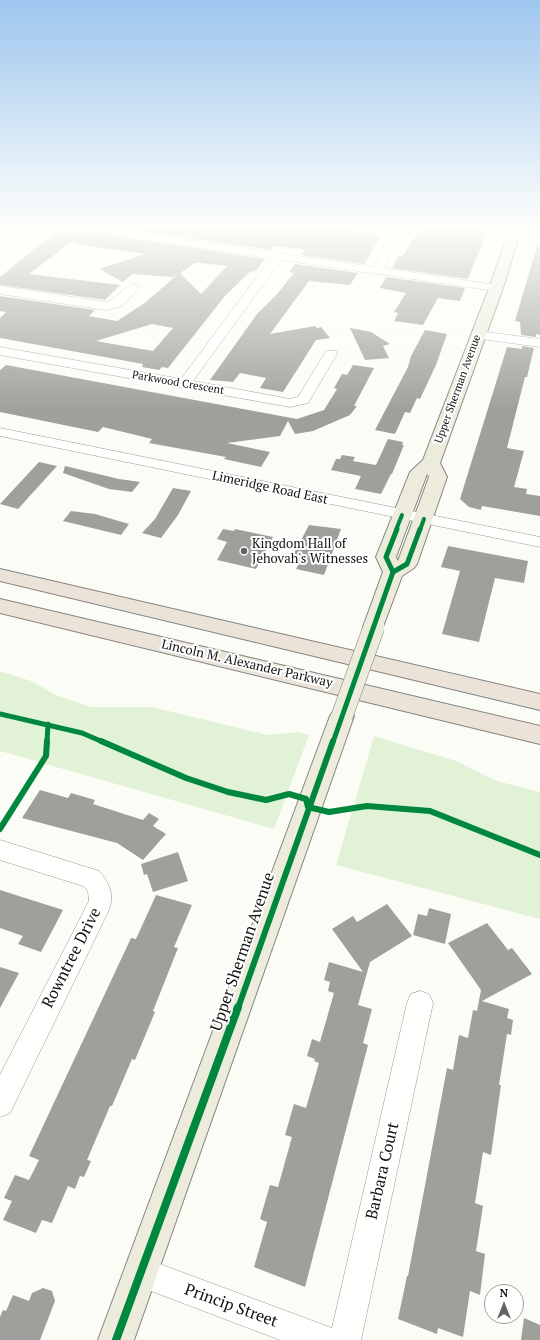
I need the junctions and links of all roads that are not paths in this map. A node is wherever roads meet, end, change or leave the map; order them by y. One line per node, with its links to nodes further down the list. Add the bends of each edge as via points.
1 (134, 287): 5 (street, via 118,303 106,306)
2 (256, 287): 10 (street)
3 (486, 287): 4 (street)
4 (496, 288): 6 (main road, Upper Sherman Avenue)
5 (0, 290)
6 (478, 335): 7 (street); 12 (main road, Upper Sherman Avenue)
7 (540, 343)
8 (1, 352): 10 (street, Parkwood Crescent)
9 (331, 354): 10 (street, Parkwood Crescent, via 303,400 296,403)
10 (184, 384)
11 (0, 432): 13 (street, Limeridge Road East)
12 (432, 463): 13 (main road, Upper Sherman Avenue, via 419,472); 14 (main road, via 438,477)
13 (402, 515): 14 (street, Limeridge Road East); 16 (main road, Upper Sherman Avenue, via 386,556)
14 (424, 519): 15 (street, Limeridge Road East); 16 (main road, via 407,564)
15 (540, 542)
16 (393, 572): 24 (main road, Upper Sherman Avenue, bridge)
17 (0, 575): 19 (highway)
18 (0, 606): 20 (highway, Lincoln M. Alexander Parkway)
19 (540, 702)
20 (540, 735)
21 (0, 850): 23 (street, Rowntree Drive, via 91,878 98,885 101,898 100,905)
22 (420, 1003): 27 (street, Barbara Court)
23 (0, 1102)
24 (141, 1272): 25 (main road, Upper Sherman Avenue); 26 (street, Princip Street)
25 (116, 1340)
26 (322, 1340)
27 (345, 1340)

